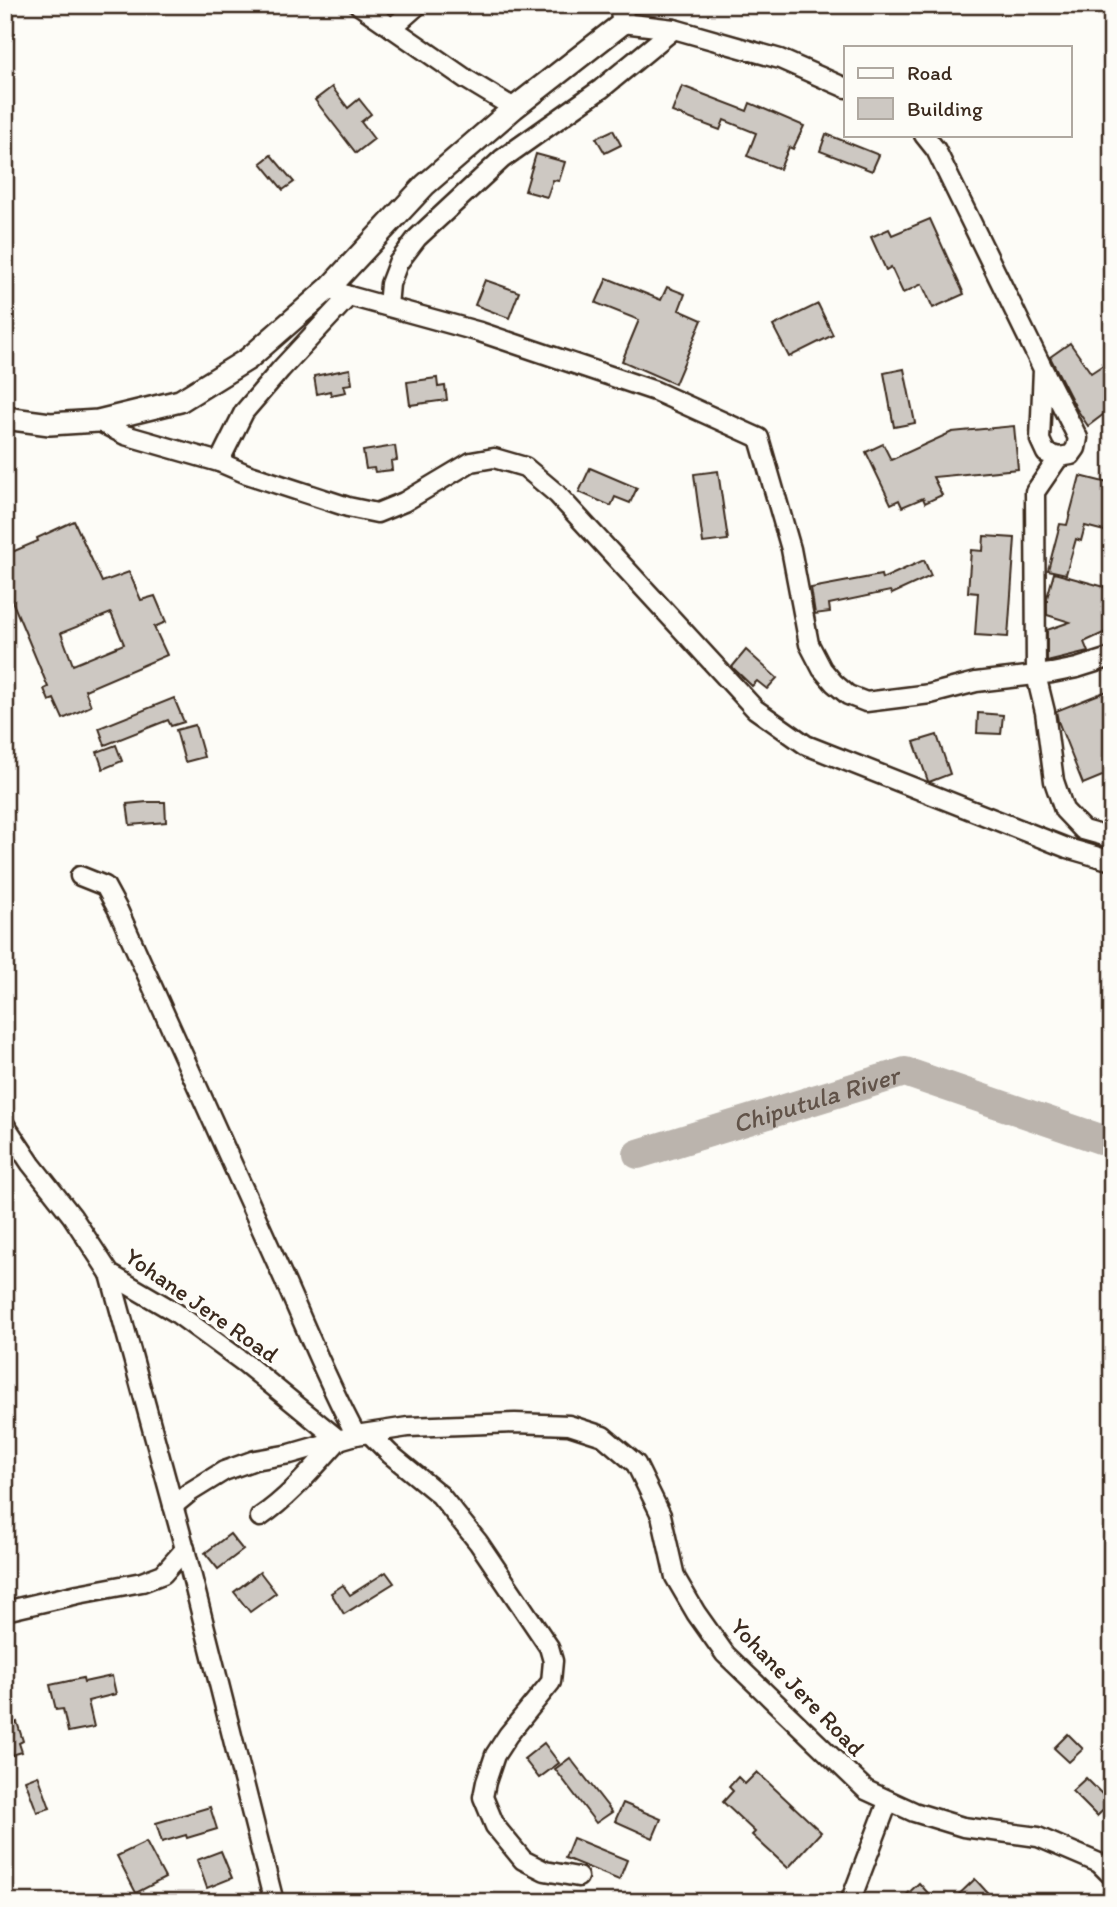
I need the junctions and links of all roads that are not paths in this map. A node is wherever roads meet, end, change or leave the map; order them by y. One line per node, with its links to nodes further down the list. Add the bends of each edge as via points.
1 (359, 5): 4 (street)
2 (418, 5): 4 (street)
3 (622, 14): 5 (street); 7 (street)
4 (392, 28): 7 (street)
5 (674, 29): 6 (street, via 780,59); 10 (street, via 601,89 502,159 417,238 398,263)
6 (844, 87)
7 (514, 108): 9 (street, via 425,185)
8 (925, 136): 11 (street, via 936,150)
9 (339, 292): 10 (street); 13 (street, via 248,359 180,401); 15 (street, via 244,412)
10 (388, 306): 17 (street, via 655,391 759,438 792,549 809,644 822,669 848,695 866,702)
11 (1043, 369): 14 (street, via 1040,440 1046,453); 14 (street, via 1078,438 1071,455)
12 (5, 418): 13 (street, via 50,424)
13 (98, 421): 15 (street, via 118,433)
14 (1059, 457): 17 (street, via 1035,492)
15 (219, 462): 19 (street, via 377,513 471,462 494,458 526,467 557,494 755,709 806,745 1067,848)
16 (1112, 657): 17 (street)
17 (1037, 675): 18 (street, via 1054,781 1065,810 1083,830)
18 (1112, 838)
19 (1112, 861)
20 (80, 876): 23 (street, via 105,886 118,910)
21 (5, 1125): 22 (street, Yohane Jere Road)
22 (110, 1274): 23 (street, Yohane Jere Road, via 175,1312); 24 (street)
23 (355, 1436): 24 (street, Yohane Jere Road, via 224,1471); 25 (street); 28 (street, Yohane Jere Road, via 408,1427 515,1423 569,1425 603,1436 636,1464 661,1515 675,1577 726,1654 866,1790); 30 (street, via 390,1454 440,1494 549,1647 551,1682 495,1755 483,1797 495,1826 523,1860 545,1871)
24 (173, 1506): 26 (street)
25 (260, 1517)
26 (185, 1549): 27 (street, via 163,1574 142,1582); 31 (street)
27 (5, 1611)
28 (888, 1802): 29 (street, Yohane Jere Road, via 963,1827 1038,1837 1099,1863); 32 (street)
29 (1112, 1876)
30 (578, 1877)
31 (274, 1902)
32 (850, 1902)

